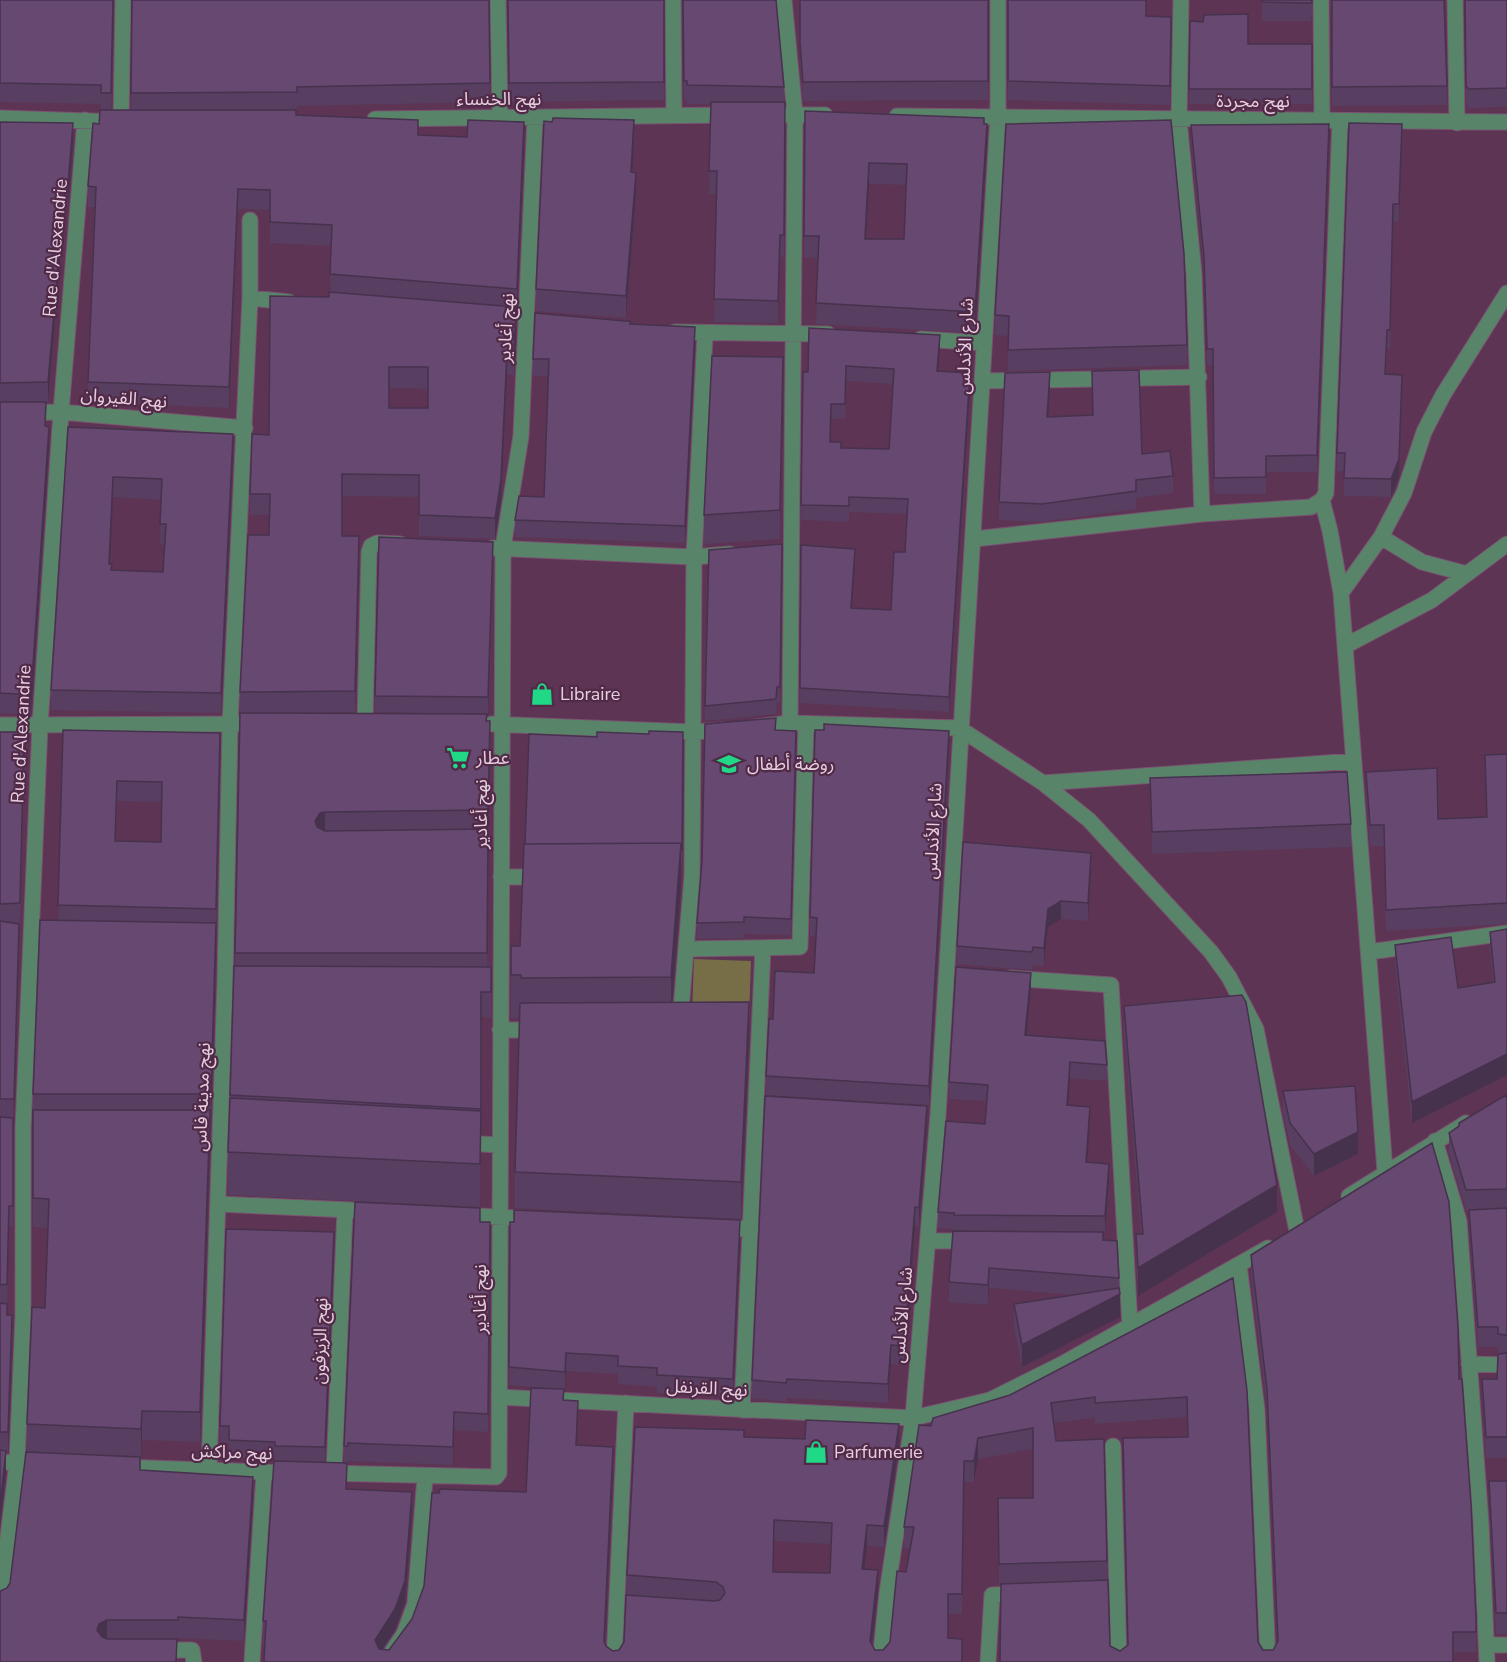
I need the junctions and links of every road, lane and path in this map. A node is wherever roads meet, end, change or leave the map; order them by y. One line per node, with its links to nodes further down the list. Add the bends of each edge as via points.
1 (123, 0): 18 (street, via 127,122)
2 (498, 0): 15 (street)
3 (673, 0): 9 (street)
4 (784, 0): 10 (street)
5 (998, 0): 13 (street, شارع الأندلس)
6 (1181, 0): 19 (street)
7 (1321, 0): 20 (street)
8 (1455, 0): 23 (street)
9 (674, 114): 10 (street, نهج الخنساء); 16 (street, نهج الخنساء)
10 (795, 115): 11 (street, نهج الخنساء); 29 (street)
11 (843, 115)
12 (879, 116): 13 (street)
13 (998, 116): 19 (street, نهج مجردة); 33 (street, شارع الأندلس)
14 (0, 118): 18 (street)
15 (500, 118): 16 (street, نهج الخنساء); 17 (street, نهج الخنساء)
16 (535, 118): 46 (street, نهج أغادير, via 521,436)
17 (358, 119)
18 (86, 120): 36 (street, Rue d'Alexandrie)
19 (1179, 120): 20 (street, نهج مجردة); 34 (street)
20 (1322, 121): 21 (street, نهج مجردة)
21 (1340, 122): 23 (street, نهج مجردة); 39 (street, via 1326,489)
22 (1507, 122): 23 (street, نهج مجردة)
23 (1458, 123)
24 (250, 220): 26 (street, نهج مدينة فاس)
25 (1507, 293): 41 (street, via 1443,395 1424,432 1404,493)
26 (250, 298): 27 (street); 38 (street, نهج مدينة فاس)
27 (308, 303)
28 (657, 330): 30 (street)
29 (795, 333): 30 (street); 31 (street); 53 (street, via 785,548)
30 (705, 334): 48 (street)
31 (842, 335)
32 (901, 338): 33 (street)
33 (984, 343): 35 (street, شارع الأندلس)
34 (1199, 377): 35 (street); 40 (street)
35 (984, 381): 42 (street, شارع الأندلس)
36 (61, 412): 37 (street, نهج القيروان); 38 (street, نهج القيروان); 59 (street, Rue d'Alexandrie)
37 (0, 413)
38 (245, 428): 60 (street, نهج مدينة فاس)
39 (1322, 500): 40 (street, via 1311,507); 50 (street)
40 (1202, 514): 42 (street)
41 (1381, 537): 49 (street, via 1422,562); 50 (street)
42 (974, 539): 61 (street, شارع الأندلس)
43 (413, 544): 52 (street, via 377,543 369,552)
44 (1507, 544): 49 (street)
45 (480, 548): 46 (street)
46 (503, 549): 48 (street); 56 (street, نهج أغادير)
47 (748, 552): 48 (street)
48 (694, 557): 62 (street)
49 (1467, 574): 51 (street, via 1432,600)
50 (1341, 593): 51 (street)
51 (1345, 645): 63 (street)
52 (365, 722)
53 (790, 723): 57 (street); 62 (street)
54 (275, 724): 60 (street)
55 (478, 724): 56 (street)
56 (501, 724): 62 (street); 66 (street, نهج أغادير, via 495,839)
57 (806, 724): 61 (street); 68 (street, via 800,947)
58 (0, 725): 59 (street)
59 (40, 725): 60 (street); 103 (street, Rue d'Alexandrie, via 17,1315)
60 (230, 725): 80 (street, نهج مدينة فاس, via 220,939 231,982)
61 (959, 728): 64 (street); 91 (street, شارع الأندلس, via 950,973 932,1115)
62 (694, 732): 69 (street)
63 (1354, 761): 64 (street); 70 (street)
64 (1043, 783): 93 (street, نهج القرنفل, via 1089,820 1211,952 1256,1029 1292,1233)
65 (561, 877): 66 (street)
66 (501, 878): 73 (street, نهج أغادير, via 495,983)
67 (1507, 933): 70 (street)
68 (763, 948): 69 (street); 90 (street, via 752,1028 761,1104)
69 (686, 949): 72 (street)
70 (1369, 952): 79 (street)
71 (992, 976): 94 (street, via 1111,985 1119,1242)
72 (679, 1028)
73 (500, 1030): 74 (street); 78 (street, نهج أغادير)
74 (548, 1030)
75 (1483, 1112): 76 (street)
76 (1435, 1141): 79 (street); 88 (street)
77 (442, 1142): 78 (street)
78 (500, 1145): 85 (street, نهج أغادير)
79 (1385, 1171): 81 (street)
80 (218, 1204): 82 (street); 106 (street, نهج مدينة فاس)
81 (1336, 1204)
82 (345, 1210): 83 (street); 108 (street, نهج الزيزفون)
83 (393, 1212)
84 (440, 1214): 85 (street)
85 (500, 1217): 86 (street); 97 (street, نهج أغادير)
86 (547, 1219)
87 (1478, 1220): 88 (street)
88 (1459, 1221): 95 (street)
89 (703, 1227): 90 (street)
90 (751, 1229): 99 (street)
91 (928, 1241): 92 (street); 100 (street, شارع الأندلس)
92 (986, 1242)
93 (1239, 1265): 94 (street, نهج القرنفل); 123 (street, via 1257,1410)
94 (1130, 1326): 100 (street, نهج القرنفل, via 990,1400)
95 (1469, 1364): 96 (street); 114 (street)
96 (1507, 1365)
97 (499, 1397): 98 (street, نهج القرنفل); 109 (street, نهج أغادير)
98 (626, 1403): 99 (street, نهج القرنفل); 119 (street, via 622,1606)
99 (742, 1410): 100 (street, نهج القرنفل)
100 (913, 1418): 120 (street, شارع الأندلس)
101 (1113, 1446): 122 (street, via 1111,1591)
102 (0, 1462): 103 (street)
103 (17, 1462): 104 (street); 112 (street, Rue d'Alexandrie)
104 (53, 1464)
105 (101, 1466): 106 (street, نهج مراكش)
106 (209, 1471): 107 (street, نهج مراكش)
107 (264, 1473): 108 (street, نهج مراكش); 117 (street)
108 (334, 1473): 110 (street, نهج مراكش)
109 (498, 1474): 110 (street, نهج مراكش)
110 (425, 1477): 118 (street, via 415,1604 404,1634)
111 (1037, 1594): 121 (street, via 992,1595)
112 (0, 1602)
113 (1507, 1644): 114 (street)
114 (1487, 1645): 124 (street)
115 (139, 1650): 116 (street, via 192,1650)
116 (194, 1662)
117 (252, 1662)
118 (385, 1662)
119 (614, 1662)
120 (880, 1662)
121 (988, 1662)
122 (1119, 1662)
123 (1268, 1662)
124 (1487, 1662)

